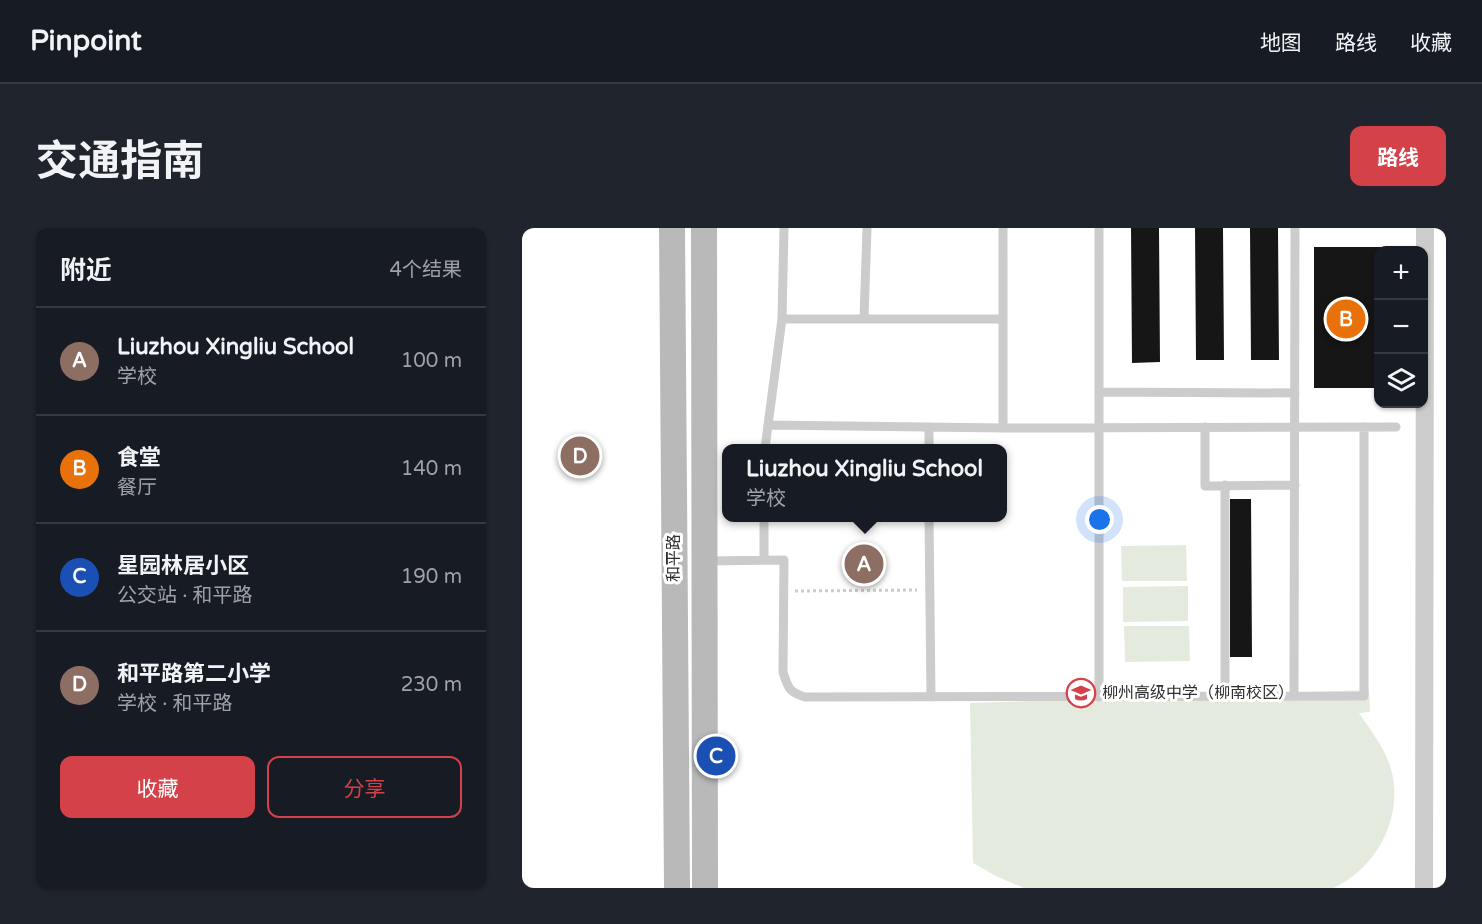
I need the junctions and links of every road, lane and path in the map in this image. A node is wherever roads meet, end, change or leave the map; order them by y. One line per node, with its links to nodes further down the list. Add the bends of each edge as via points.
1 (672, 228): 36 (main road, 和平路)
2 (704, 228): 29 (main road, 和平路)
3 (784, 228): 9 (lane)
4 (867, 228): 10 (lane)
5 (1003, 228): 11 (lane)
6 (1099, 228): 12 (lane)
7 (1295, 228): 13 (lane)
8 (1425, 228): 38 (street)
9 (782, 319): 10 (lane); 14 (lane)
10 (864, 319): 11 (lane)
11 (1004, 320): 20 (lane)
12 (1099, 392): 13 (lane); 21 (lane)
13 (1295, 393): 17 (lane)
14 (768, 425): 15 (lane); 22 (lane)
15 (929, 427): 20 (lane); 23 (lane)
16 (1205, 427): 17 (lane); 21 (lane); 24 (lane, via 1205,486)
17 (1295, 427): 18 (lane); 25 (lane)
18 (1364, 427): 19 (lane); 33 (lane, via 1364,696)
19 (1396, 427)
20 (1003, 428): 21 (lane)
21 (1099, 428): 35 (lane)
22 (766, 444)
23 (929, 444)
24 (1225, 485): 25 (lane); 32 (lane)
25 (1295, 485): 33 (lane)
26 (764, 522): 28 (lane)
27 (929, 522): 30 (lane)
28 (764, 560): 29 (lane); 31 (lane, via 784,560)
29 (705, 561): 37 (main road, 和平路)
30 (930, 590): 31 (path); 34 (lane)
31 (784, 592): 34 (lane, via 783,672 793,693 805,697)
32 (1225, 696): 33 (lane); 35 (lane)
33 (1294, 696)
34 (931, 697): 35 (lane)
35 (1099, 697)
36 (677, 888)
37 (705, 888)
38 (1424, 888)

